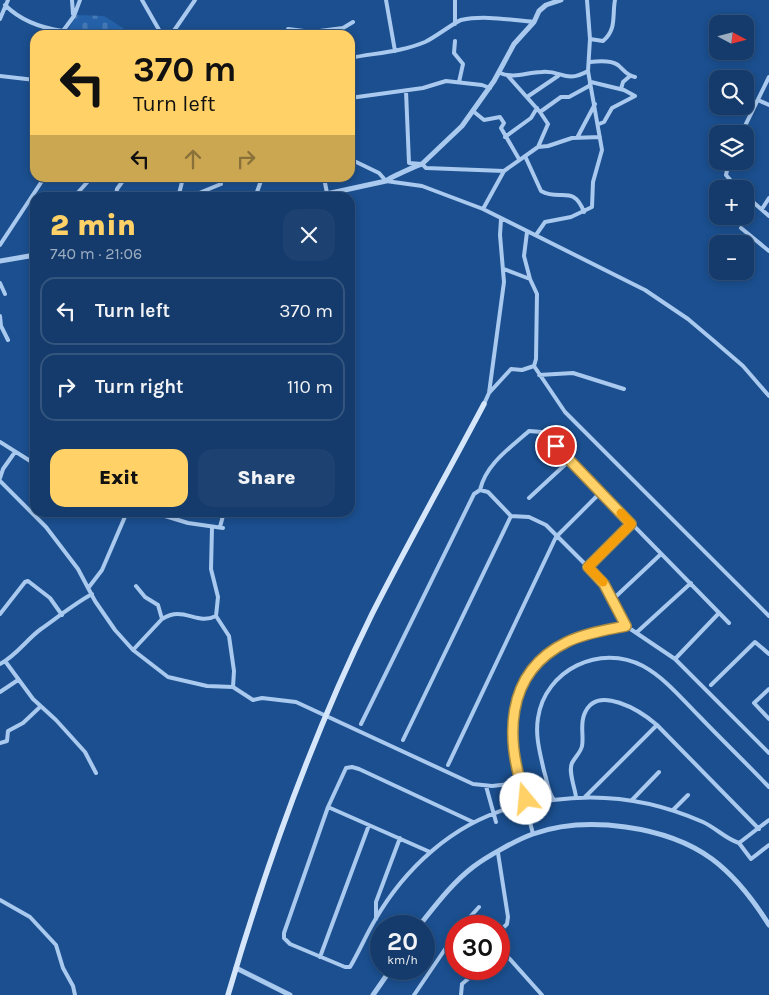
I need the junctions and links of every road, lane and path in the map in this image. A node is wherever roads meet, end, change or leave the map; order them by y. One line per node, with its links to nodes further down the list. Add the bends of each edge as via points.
1 (8, 0): 11 (street)
2 (72, 0): 12 (street)
3 (80, 0): 12 (street)
4 (142, 0): 19 (street)
5 (195, 0): 20 (street)
6 (386, 0): 24 (street)
7 (455, 0): 16 (street)
8 (561, 0): 15 (street, via 538,11)
9 (587, 0): 22 (street)
10 (615, 0): 22 (street, via 615,20 609,36 603,41)
11 (5, 6): 13 (street); 17 (street)
12 (74, 16): 18 (street)
13 (0, 19)
14 (353, 22): 21 (street, via 343,28)
15 (534, 22): 16 (street, via 478,18 459,20); 28 (street, via 514,44)
16 (455, 24): 24 (street, via 424,42)
17 (48, 30)
18 (63, 30)
19 (159, 30)
20 (174, 30)
21 (328, 30)
22 (590, 39): 26 (street)
23 (455, 40): 36 (street, via 454,53 463,64)
24 (395, 51): 25 (street)
25 (355, 57)
26 (590, 62): 27 (street); 38 (street, via 616,64 632,77 623,82)
27 (588, 71): 29 (street); 35 (street)
28 (500, 73): 31 (street); 37 (street)
29 (581, 75): 32 (street); 35 (street)
30 (0, 76): 34 (street)
31 (508, 76): 32 (street, via 546,71); 41 (street)
32 (559, 76): 41 (street)
33 (769, 77): 42 (street)
34 (30, 79)
35 (590, 80): 38 (street); 43 (street); 45 (street, via 589,86)
36 (459, 82): 37 (street); 39 (street, via 446,81)
37 (490, 88): 46 (street)
38 (621, 89): 47 (street, via 635,96 612,108 604,122)
39 (406, 91): 40 (street); 56 (street, via 408,163)
40 (355, 97)
41 (527, 97): 45 (street)
42 (758, 100): 44 (street); 48 (street)
43 (595, 104): 47 (street); 51 (street)
44 (769, 105)
45 (539, 110): 49 (street); 52 (street, via 549,124)
46 (473, 111): 49 (street, via 484,120 500,117); 56 (street)
47 (599, 124): 50 (street)
48 (746, 125)
49 (505, 136): 54 (street)
50 (600, 137): 51 (street); 73 (street, via 602,150 593,182 593,203)
51 (577, 138): 52 (street)
52 (538, 147): 53 (street)
53 (525, 156): 54 (street); 73 (street, via 541,191 575,197 580,200)
54 (519, 159): 57 (street)
55 (355, 161): 58 (street, via 380,173)
56 (422, 164): 57 (street, via 426,168); 58 (street)
57 (504, 171): 71 (street)
58 (386, 181): 67 (street); 71 (street, via 422,186)
59 (87, 182): 63 (street)
60 (122, 182): 64 (street)
61 (261, 182): 66 (street)
62 (220, 184): 65 (street)
63 (78, 192)
64 (116, 192)
65 (201, 192)
66 (257, 192)
67 (340, 192)
68 (769, 198): 72 (street)
69 (30, 199): 79 (street)
70 (754, 202): 72 (street)
71 (483, 209): 75 (street)
72 (762, 209): 74 (street)
73 (584, 212): 78 (street, via 545,222)
74 (769, 216)
75 (501, 220): 77 (street); 83 (street)
76 (741, 228): 80 (street)
77 (527, 232): 78 (street); 84 (street, via 523,247)
78 (536, 235): 93 (street, via 665,303 743,366)
79 (0, 245)
80 (769, 251)
81 (30, 256): 82 (street)
82 (0, 261)
83 (504, 269): 84 (street); 92 (street, via 498,340)
84 (530, 278): 89 (street, via 537,294 538,351)
85 (0, 283): 86 (street)
86 (5, 294)
87 (0, 316): 88 (street)
88 (8, 340)
89 (534, 366): 90 (street); 92 (street, via 511,369)
90 (540, 375): 91 (street, via 573,373); 123 (street, via 565,412)
91 (624, 389)
92 (489, 393): 94 (street)
93 (769, 396)
94 (484, 404): 139 (main road, via 372,614)
95 (0, 442): 96 (street)
96 (15, 452): 98 (street); 99 (street, via 3,469)
97 (569, 460): 100 (street, via 542,432 529,431 489,468); 101 (street); 102 (street)
98 (30, 461)
99 (0, 480): 103 (street)
100 (480, 490): 104 (street, via 488,492); 141 (street, via 474,494)
101 (601, 492): 109 (street); 111 (street)
102 (529, 498)
103 (30, 511)
104 (511, 516): 111 (street, via 538,520); 143 (street)
105 (36, 517): 116 (street)
106 (125, 517): 116 (street, via 102,570)
107 (172, 517): 110 (street)
108 (223, 517): 110 (street, via 222,527)
109 (631, 524): 112 (street); 113 (street)
110 (212, 527): 122 (street, via 211,569 218,597)
111 (556, 537): 113 (street); 146 (street)
112 (661, 554): 114 (street); 118 (street)
113 (588, 567): 118 (street, via 604,584)
114 (691, 583): 119 (street); 127 (street)
115 (136, 586): 124 (street, via 145,598 158,605)
116 (89, 587): 117 (street)
117 (92, 594): 121 (street, via 73,604); 128 (street, via 118,634)
118 (611, 601): 126 (street)
119 (719, 613): 125 (street); 130 (street)
120 (0, 614): 121 (street, via 28,581 51,599)
121 (62, 615): 131 (street)
122 (216, 616): 124 (street, via 205,620 177,613); 135 (street, via 229,636)
123 (769, 616)
124 (162, 619): 128 (street)
125 (729, 623)
126 (626, 626): 127 (street); 149 (street, via 569,641 548,654 530,672 517,697 513,723)
127 (636, 633): 130 (street)
128 (133, 650): 135 (street, via 168,677 207,686)
129 (769, 654): 134 (street, via 755,642)
130 (675, 659): 145 (street)
131 (5, 661): 132 (street); 133 (street)
132 (0, 664)
133 (18, 680): 137 (street); 138 (street)
134 (711, 685)
135 (233, 686): 139 (street, via 248,698 293,702)
136 (769, 689): 140 (street, via 754,703)
137 (0, 692)
138 (40, 707): 144 (street, via 23,723 8,731 7,742); 148 (street, via 85,752)
139 (326, 718): 150 (street, via 460,779); 185 (main road, via 274,848)
140 (769, 718)
141 (361, 724)
142 (657, 725): 153 (street, via 641,711 619,702 601,702 588,708 582,726 582,745 571,767); 154 (street); 166 (street)
143 (404, 740)
144 (0, 743)
145 (769, 753)
146 (448, 765)
147 (659, 772): 156 (street)
148 (96, 773)
149 (520, 783): 150 (street); 159 (street)
150 (486, 786): 161 (street)
151 (769, 787): 155 (street, via 658,676 629,660 604,658 590,659 570,668 554,683 543,700 537,736)
152 (688, 795): 160 (street)
153 (576, 797): 154 (street); 155 (street)
154 (585, 797): 156 (street)
155 (554, 800): 159 (street)
156 (632, 800): 160 (street)
157 (328, 807): 163 (street, via 346,768 352,766); 165 (street); 183 (street, via 284,933 290,944)
158 (510, 808): 161 (street)
159 (528, 808): 167 (street)
160 (673, 810): 169 (street, via 703,822)
161 (494, 813): 163 (street); 164 (street)
162 (769, 820): 166 (street)
163 (473, 822): 171 (street)
164 (496, 822)
165 (368, 825): 168 (street); 183 (street)
166 (760, 829): 169 (street)
167 (533, 834): 172 (street); 180 (street, via 582,824 610,824 679,841 720,866 741,886)
168 (400, 838): 171 (street); 175 (street, via 376,902)
169 (739, 843): 170 (street, via 752,859)
170 (769, 845)
171 (430, 852): 176 (street, via 396,889)
172 (498, 853): 177 (street, via 468,872); 179 (street)
173 (0, 900): 188 (street, via 28,915 56,945)
174 (479, 906): 178 (street)
175 (376, 915)
176 (379, 915)
177 (428, 915)
178 (471, 915)
179 (508, 915)
180 (769, 925)
181 (370, 930): 183 (street, via 350,967)
182 (445, 949): 192 (street)
183 (320, 956)
184 (510, 961): 194 (street)
185 (236, 968): 189 (main road); 190 (street)
186 (383, 980): 191 (street)
187 (467, 980): 193 (street, via 462,984)
188 (75, 995)
189 (228, 995)
190 (290, 995)
191 (373, 995)
192 (414, 995)
193 (461, 995)
194 (542, 995)

